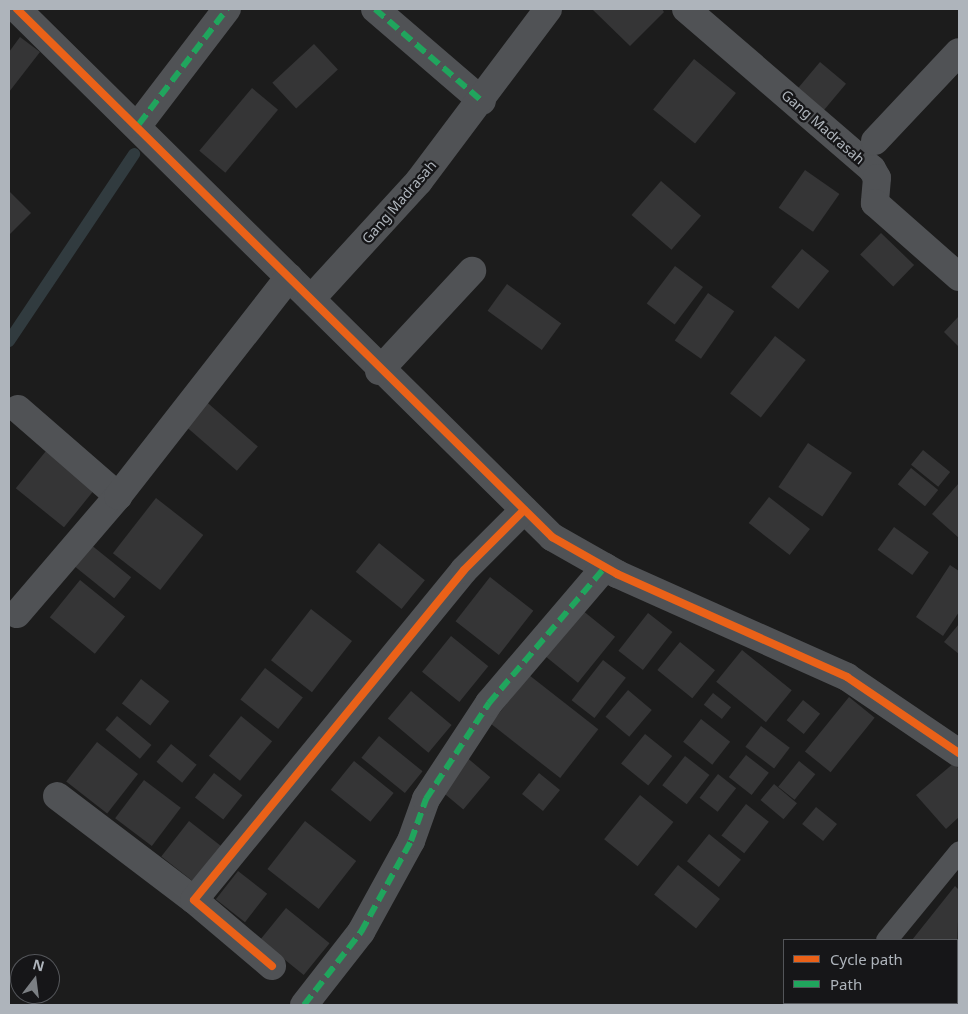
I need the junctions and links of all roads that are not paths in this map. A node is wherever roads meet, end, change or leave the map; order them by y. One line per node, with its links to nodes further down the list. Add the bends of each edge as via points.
1 (17, 9): 8 (street)
2 (227, 9): 8 (street)
3 (375, 9): 7 (street)
4 (548, 9): 7 (street, Gang Madrasah)
5 (686, 9): 12 (street, Gang Madrasah, via 872,169 877,178 875,203)
6 (959, 52): 9 (street)
7 (482, 101): 13 (street, Gang Madrasah, via 420,181)
8 (139, 124): 11 (street)
9 (875, 141)
10 (472, 271): 14 (street)
11 (289, 277): 13 (street); 16 (street)
12 (959, 277)
13 (311, 299): 14 (street)
14 (379, 371): 17 (street)
15 (18, 409): 16 (street)
16 (118, 496): 19 (street)
17 (524, 510): 18 (street, via 552,537); 23 (street, via 464,570)
18 (605, 567): 20 (street, via 847,677); 26 (street, via 489,703 426,799 411,841 361,932)
19 (17, 614)
20 (956, 744)
21 (57, 796): 23 (street)
22 (959, 851): 24 (lane)
23 (194, 900): 25 (street)
24 (887, 939)
25 (272, 966)
26 (304, 1005)

